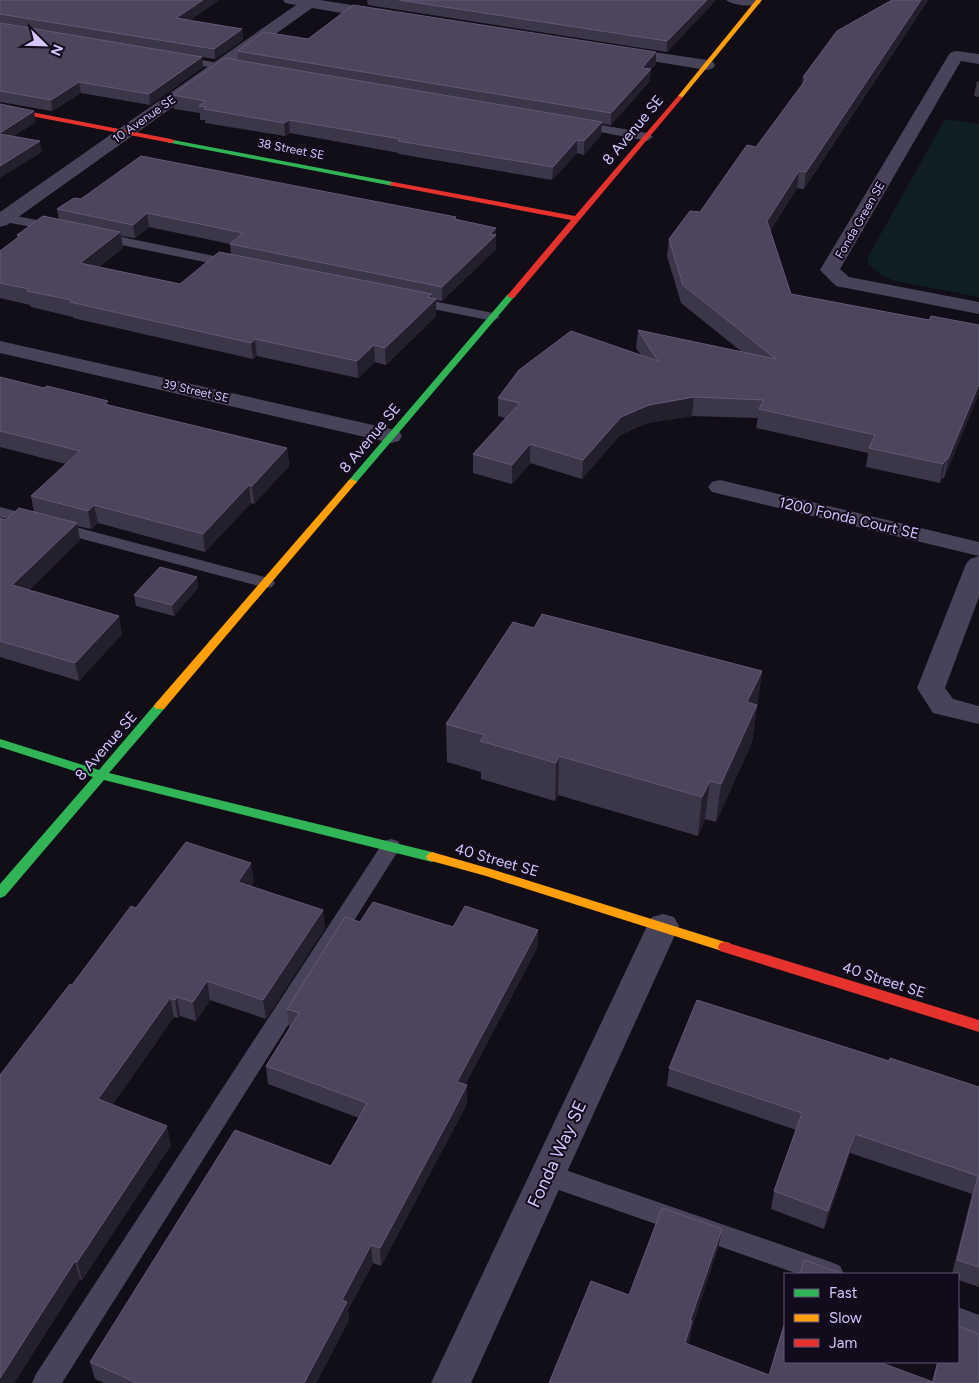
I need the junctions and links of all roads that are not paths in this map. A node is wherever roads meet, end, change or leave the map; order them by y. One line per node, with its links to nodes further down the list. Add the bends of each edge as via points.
1 (290, 0): 3 (street)
2 (732, 0): 4 (lane)
3 (311, 2): 5 (street); 10 (street, 10 Avenue SE)
4 (757, 2): 9 (street, 8 Avenue SE)
5 (396, 17)
6 (610, 50): 9 (street)
7 (172, 58): 10 (lane)
8 (979, 59): 20 (street, Fonda Green SE, via 956,56 830,270 843,282)
9 (707, 65): 15 (street, 8 Avenue SE)
10 (219, 66): 11 (lane); 14 (street, 10 Avenue SE)
11 (248, 71)
12 (0, 108): 14 (street, 38 Street SE)
13 (569, 124): 15 (lane)
14 (127, 131): 16 (street, 10 Avenue SE); 17 (street, 38 Street SE)
15 (647, 137): 17 (street, 8 Avenue SE)
16 (2, 219): 18 (lane)
17 (576, 219): 21 (street, 8 Avenue SE)
18 (249, 267)
19 (395, 297): 21 (lane)
20 (979, 308)
21 (492, 317): 23 (street, 8 Avenue SE)
22 (0, 347): 23 (street, 39 Street SE)
23 (391, 436): 28 (street, 8 Avenue SE)
24 (720, 487): 26 (street, 1200 Fonda Court SE)
25 (0, 512): 28 (lane)
26 (979, 549)
27 (979, 564): 29 (street, via 931,688 943,706)
28 (266, 583): 31 (street, 8 Avenue SE)
29 (979, 715)
30 (0, 743): 31 (street, 40 Street SE)
31 (102, 775): 32 (street, 40 Street SE); 33 (street, 8 Avenue SE)
32 (391, 846): 34 (street, 40 Street SE); 40 (lane)
33 (0, 894)
34 (663, 926): 35 (street, 40 Street SE); 36 (street, Fonda Way SE)
35 (979, 1026)
36 (548, 1174): 37 (lane); 41 (street, Fonda Way SE)
37 (828, 1273)
38 (959, 1319): 39 (lane)
39 (979, 1327)
40 (46, 1383)
41 (452, 1383)

